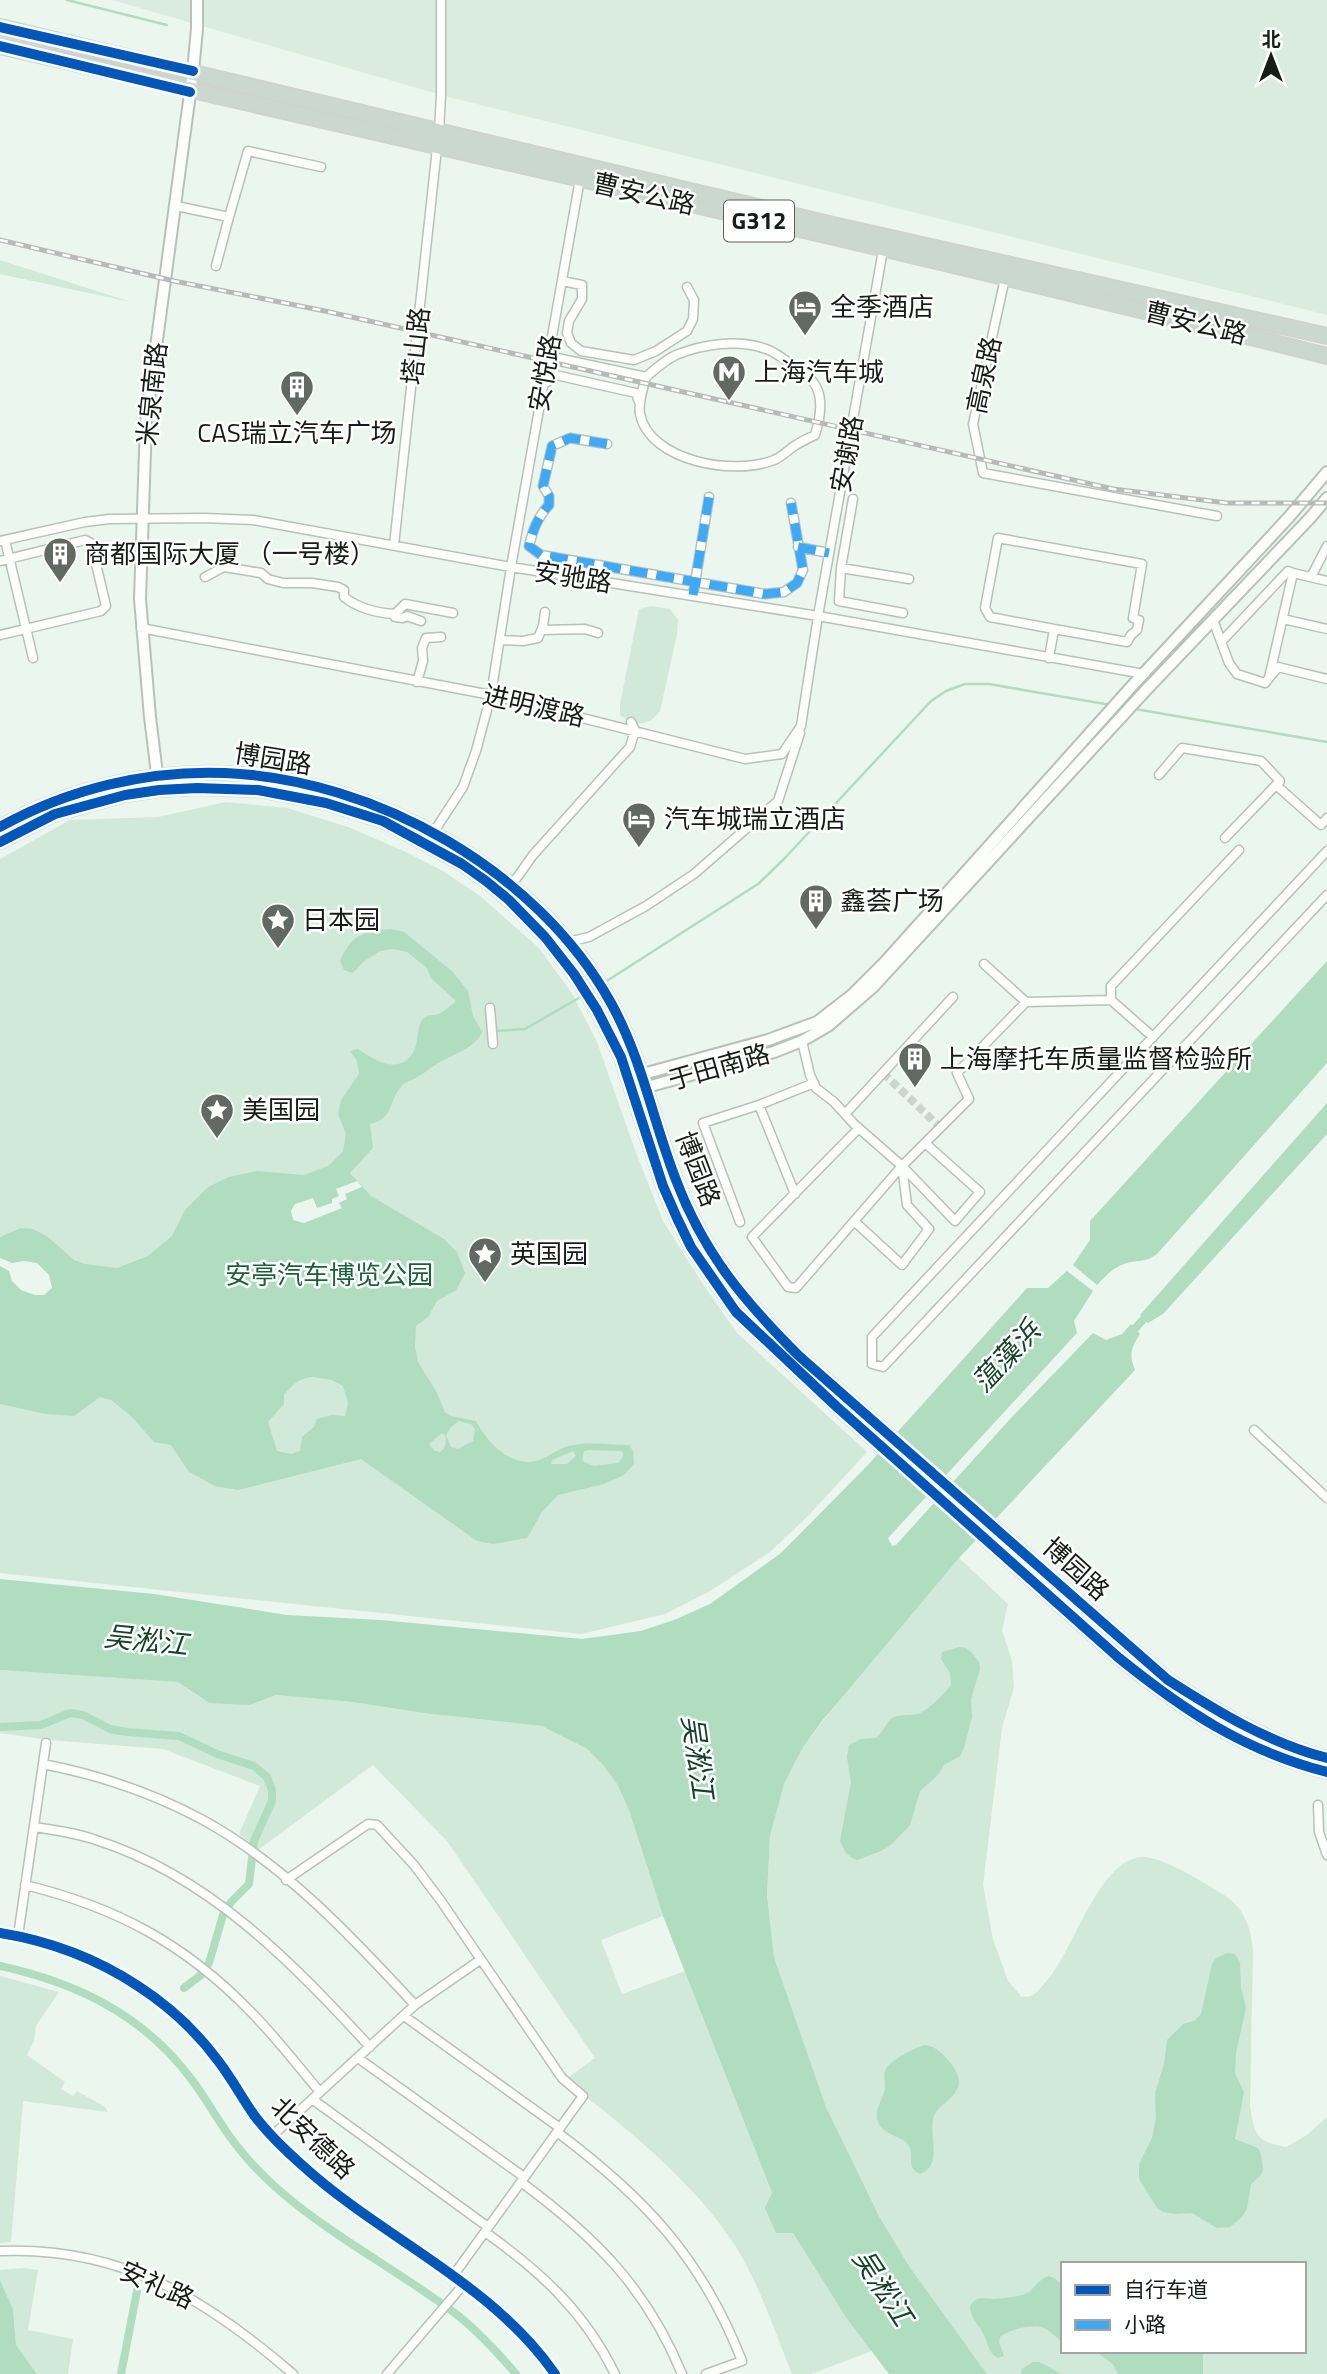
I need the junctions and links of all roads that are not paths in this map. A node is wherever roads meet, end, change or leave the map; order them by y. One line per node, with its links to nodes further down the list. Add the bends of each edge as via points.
1 (197, 0): 5 (street, 米泉南路)
2 (440, 0): 7 (street)
3 (0, 27): 5 (highway, 曹安公路 / G312)
4 (0, 46): 6 (highway, 曹安公路 / G312)
5 (193, 71): 6 (street, 米泉南路); 7 (highway, 曹安公路 / G312)
6 (190, 92): 8 (highway, 曹安公路 / G312); 11 (street, 米泉南路)
7 (439, 131): 18 (highway, 曹安公路 / G312)
8 (437, 148): 10 (highway, 曹安公路 / G312); 33 (street, 塔山路)
9 (321, 167): 12 (street, via 248,151)
10 (580, 179): 13 (highway, 曹安公路 / G312); 16 (street, 安悦路)
11 (176, 206): 12 (street); 31 (street, 米泉南路, via 146,422)
12 (229, 217): 14 (street)
13 (883, 250): 15 (highway, 曹安公路 / G312); 36 (street, 安谢路)
14 (216, 266)
15 (1005, 278): 20 (highway, 曹安公路 / G312); 30 (street, 高泉路, via 973,424 983,473)
16 (562, 281): 17 (street, via 582,285 582,299 569,321 571,344 581,351 634,360 687,331 694,300); 19 (street, 安悦路)
17 (687, 287)
18 (1327, 336)
19 (548, 356): 21 (street); 22 (street, 安悦路)
20 (1327, 356)
21 (646, 377): 23 (street); 23 (street, via 673,356 693,349 726,343 766,349 814,380 821,417 815,435 775,460 710,466 691,461 655,440 644,426)
22 (544, 382): 23 (street, via 551,374 602,384 636,393); 38 (street, 安悦路)
23 (640, 405)
24 (607, 444): 45 (street, via 570,438 552,446 543,486 549,505 533,529 529,546 541,555)
25 (1327, 472): 67 (street, 于田南路)
26 (709, 497): 45 (street)
27 (1327, 498): 53 (street, 于田南路)
28 (853, 499): 39 (street)
29 (791, 503): 35 (street)
30 (1217, 516)
31 (142, 517): 32 (street, 安驰路, via 85,522); 33 (street, 安驰路, via 253,520); 56 (street, 米泉南路)
32 (2, 541): 37 (street)
33 (394, 545): 38 (street, 安驰路)
34 (1327, 546): 42 (street)
35 (798, 547): 36 (street); 45 (street, via 803,570 797,583 784,592 765,594)
36 (829, 553): 51 (street, 安谢路)
37 (5, 560): 55 (street); 55 (street, via 85,540 91,543 106,606)
38 (511, 567): 46 (street, 安驰路); 63 (street, 安悦路)
39 (841, 568): 43 (street); 49 (street, via 839,601)
40 (1293, 573): 42 (street); 52 (street); 64 (street, via 1288,570)
41 (205, 577): 50 (street, via 224,567 261,573 283,583 338,587 351,602)
42 (1311, 577): 44 (street)
43 (909, 579)
44 (1327, 580)
45 (696, 582): 46 (street)
46 (693, 595): 51 (street, 安驰路)
47 (545, 612): 59 (street)
48 (453, 613): 50 (street, via 405,604)
49 (903, 613)
50 (395, 614): 54 (street)
51 (818, 616): 66 (street, 安驰路); 73 (street, 进明渡路)
52 (1283, 619): 58 (street); 68 (street)
53 (1213, 620): 64 (street); 87 (street, 于田南路)
54 (421, 621)
55 (26, 628): 61 (street); 65 (street)
56 (141, 628): 70 (street, 进明渡路); 75 (street, 米泉南路)
57 (1054, 629): 57 (street, via 990,617 985,608 998,538 1142,564 1133,618 1139,620 1138,630 1127,642); 66 (street)
58 (1327, 629)
59 (542, 630): 60 (street, via 585,629); 63 (street, via 538,638)
60 (598, 634)
61 (0, 635)
62 (441, 637): 70 (street, via 426,638)
63 (501, 640): 71 (street, 安悦路)
64 (1221, 642): 68 (street, via 1237,674 1265,683)
65 (33, 658)
66 (1049, 658): 67 (street, 安驰路)
67 (1144, 674): 87 (street, 于田南路)
68 (1269, 678): 69 (street, via 1278,667)
69 (1327, 679)
70 (417, 682): 71 (street, 进明渡路)
71 (491, 695): 72 (street, 进明渡路); 80 (street, 安悦路, via 463,787)
72 (633, 726): 73 (street, 进明渡路, via 745,759 782,754); 85 (street, via 629,747)
73 (802, 726): 88 (street, via 779,801 694,874 589,937)
74 (1159, 775): 76 (street, via 1182,748 1261,761 1280,780)
75 (157, 776): 77 (street, 米泉南路); 79 (main road, 博园路, via 53,801); 80 (main road, 博园路, via 264,776 383,809)
76 (1276, 785): 78 (street); 81 (street)
77 (159, 790): 82 (main road, 博园路, via 55,814); 99 (main road, 博园路, via 269,792 333,805 383,821 462,864 545,937 574,974 597,1010)
78 (1325, 825)
79 (0, 827)
80 (433, 833): 85 (main road, 博园路)
81 (1225, 838)
82 (0, 842)
83 (1239, 850): 91 (street, via 1111,986)
84 (1327, 851): 94 (street)
85 (511, 886): 88 (main road, 博园路)
86 (1327, 895): 94 (street, via 883,1367 872,1364 872,1337)
87 (927, 922): 95 (street, 于田南路, via 873,988 828,1026); 97 (street, 于田南路, via 817,1023)
88 (568, 942): 97 (main road, 博园路, via 610,1001)
89 (984, 964): 92 (street)
90 (953, 997): 102 (street)
91 (1111, 1000): 92 (street); 94 (street)
92 (1026, 1002): 104 (street, via 957,1073 969,1099)
93 (490, 1008): 96 (street)
94 (1153, 1037)
95 (802, 1041): 98 (street); 100 (street, 于田南路)
96 (493, 1044)
97 (643, 1074): 99 (street, 于田南路); 100 (main road, 博园路)
98 (814, 1083): 101 (street); 102 (street)
99 (631, 1084): 100 (street, 于田南路); 114 (main road, 博园路, via 663,1186 698,1257 736,1312 1119,1658 1188,1711 1258,1749)
100 (647, 1087): 112 (main road, 博园路, via 676,1181 702,1239 719,1268 799,1356 1168,1680 1236,1722)
101 (758, 1105): 106 (street); 108 (street, via 703,1123)
102 (845, 1114): 103 (street)
103 (859, 1128): 105 (street); 106 (street)
104 (925, 1143): 105 (street); 105 (street, via 979,1192 955,1221)
105 (902, 1166): 107 (street); 107 (street, via 907,1205 929,1229 902,1265)
106 (795, 1194): 107 (street, via 752,1237 788,1287 796,1288)
107 (854, 1221)
108 (740, 1222)
109 (1254, 1430): 110 (street)
110 (1327, 1498)
111 (46, 1743): 113 (street)
112 (1327, 1758)
113 (43, 1764): 116 (street); 118 (street, via 152,1796 204,1821)
114 (1327, 1772)
115 (1318, 1805): 117 (street, via 1319,1832)
116 (34, 1827): 119 (street); 125 (street, via 95,1839 177,1875 233,1914 313,1986)
117 (1327, 1855)
118 (286, 1880): 122 (street, via 373,1824 414,1865); 123 (street, via 346,1933)
119 (25, 1885): 121 (street); 127 (street, via 121,1916 151,1932 210,1974 251,2012)
120 (0, 1933): 121 (street, 北安德路)
121 (18, 1936): 130 (street, 北安德路, via 64,1949 114,1972 185,2022)
122 (480, 1960): 123 (street); 129 (street, via 562,2078 583,2096)
123 (415, 2005): 124 (street)
124 (404, 2016): 125 (street); 129 (street)
125 (370, 2047): 126 (street)
126 (358, 2058): 127 (street); 131 (street)
127 (320, 2092): 128 (street)
128 (312, 2099): 130 (street); 132 (street)
129 (559, 2130): 131 (street); 141 (street, via 641,2202 701,2276 742,2361)
130 (272, 2136): 134 (street, 北安德路, via 344,2200)
131 (523, 2179): 132 (street); 140 (street, via 611,2260 662,2330)
132 (486, 2229): 134 (street); 139 (street, via 572,2306)
133 (0, 2251): 136 (street, 安礼路, via 62,2252 130,2269 191,2297)
134 (453, 2276): 135 (street, 北安德路)
135 (464, 2284): 137 (street); 138 (street, 北安德路, via 515,2326)
136 (293, 2374)
137 (387, 2374)
138 (555, 2374)
139 (615, 2374)
140 (682, 2374)
141 (706, 2374)

